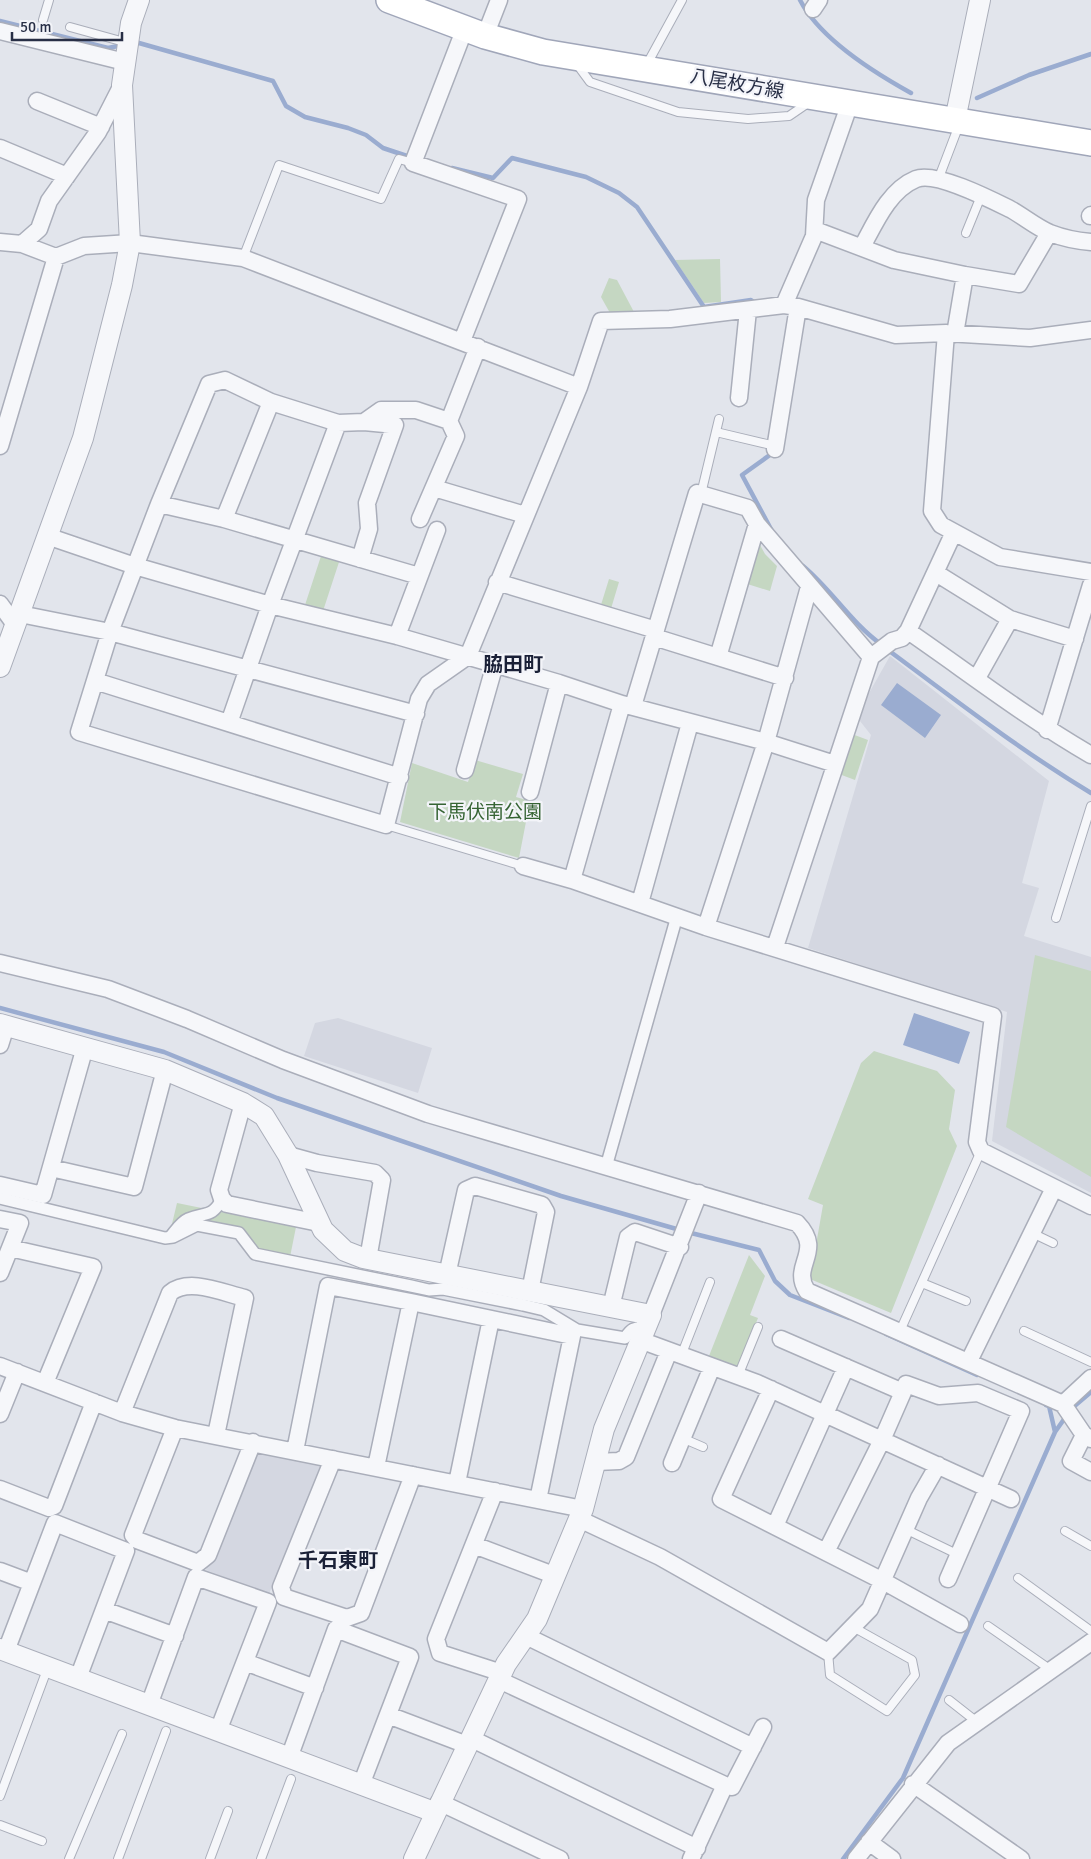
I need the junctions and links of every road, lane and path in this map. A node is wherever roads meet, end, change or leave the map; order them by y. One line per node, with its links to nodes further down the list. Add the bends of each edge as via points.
1 (50, 0): 8 (lane)
2 (139, 0): 12 (street)
3 (389, 0): 7 (main road, 八尾枚方線)
4 (500, 0): 11 (street)
5 (682, 0): 14 (lane)
6 (980, 0): 19 (street)
7 (423, 6): 11 (main road, 八尾枚方線)
8 (43, 20)
9 (70, 27): 12 (lane)
10 (0, 31): 12 (street)
11 (475, 32): 13 (main road, 八尾枚方線, via 543,52); 23 (street)
12 (126, 52): 15 (street)
13 (570, 56): 14 (main road, 八尾枚方線); 16 (lane, via 590,82 678,112 748,119 789,116)
14 (645, 69): 16 (main road, 八尾枚方線)
15 (122, 85): 20 (street); 32 (street)
16 (815, 97): 18 (main road, 八尾枚方線)
17 (36, 101): 20 (street)
18 (850, 103): 19 (main road, 八尾枚方線); 27 (street, via 816,200)
19 (958, 120): 21 (main road, 八尾枚方線); 25 (lane)
20 (101, 127): 24 (street)
21 (1091, 143)
22 (0, 148): 24 (street)
23 (413, 163): 36 (lane, via 399,159 381,199 279,165); 42 (street, via 518,198)
24 (67, 176): 33 (street, via 49,201 39,229)
25 (938, 180): 26 (street); 34 (street, via 917,178 903,188 877,218)
26 (981, 196): 28 (street); 29 (lane)
27 (814, 230): 34 (street); 38 (street)
28 (1049, 232): 31 (street); 37 (street, via 1019,284)
29 (966, 233)
30 (0, 242): 33 (street)
31 (1091, 242)
32 (130, 243): 35 (street, via 84,246); 36 (street); 63 (street, via 83,438)
33 (22, 244): 35 (street)
34 (862, 247): 37 (street, via 894,260)
35 (56, 257): 52 (street)
36 (243, 258): 42 (street)
37 (965, 276): 41 (street)
38 (791, 306): 39 (street); 41 (street, via 896,335); 53 (street)
39 (748, 310): 44 (street, via 670,319 601,322); 45 (street)
40 (1091, 330): 41 (street, via 1030,338)
41 (950, 333): 62 (street, via 932,511 941,525)
42 (462, 341): 43 (street)
43 (478, 348): 44 (street); 48 (street)
44 (579, 387): 57 (street)
45 (739, 398)
46 (270, 402): 50 (street); 56 (street, via 225,380 209,384); 58 (street)
47 (719, 420): 51 (lane)
48 (449, 421): 49 (street, via 416,410 381,410); 54 (street, via 456,436)
49 (364, 422): 50 (street); 65 (street, via 395,425 367,503 369,529)
50 (338, 424): 64 (street)
51 (716, 432): 53 (lane); 55 (lane)
52 (0, 446)
53 (771, 446)
54 (434, 488): 57 (street); 59 (street)
55 (701, 494): 60 (street, via 748,508); 79 (street, via 697,493)
56 (159, 504): 58 (street); 66 (street)
57 (525, 515): 70 (street)
58 (224, 519): 64 (street)
59 (420, 519)
60 (757, 524): 72 (street); 84 (street)
61 (437, 530): 69 (street)
62 (954, 532): 67 (street, via 1000,557); 68 (street)
63 (48, 536): 66 (street); 76 (street)
64 (294, 540): 65 (street); 74 (street)
65 (360, 559): 69 (street)
66 (135, 566): 74 (street); 77 (street)
67 (1091, 572)
68 (936, 573): 75 (street); 78 (street)
69 (419, 576): 80 (street)
70 (497, 582): 79 (street); 83 (street)
71 (1091, 585): 81 (street)
72 (809, 587): 82 (street); 88 (street)
73 (0, 604): 76 (street)
74 (270, 605): 80 (street); 87 (street)
75 (1010, 619): 81 (street); 89 (street)
76 (18, 620): 77 (street); 86 (street)
77 (110, 632): 87 (street); 90 (street)
78 (908, 632): 82 (street); 89 (street)
79 (655, 634): 84 (street); 92 (street)
80 (397, 636): 83 (street)
81 (1074, 639): 96 (street)
82 (874, 655): 99 (street)
83 (468, 656): 85 (street); 93 (street, via 428,684)
84 (718, 657): 88 (street)
85 (495, 664): 91 (street); 100 (street)
86 (0, 667)
87 (248, 668): 93 (street); 94 (street)
88 (785, 678): 97 (street)
89 (977, 678): 96 (street)
90 (95, 682): 94 (street); 104 (street, via 79,732)
91 (559, 683): 92 (street); 102 (street)
92 (628, 705): 95 (street); 106 (street)
93 (416, 714): 101 (street)
94 (229, 723): 101 (street)
95 (690, 723): 97 (street); 107 (street)
96 (1047, 730): 98 (street)
97 (766, 742): 99 (street); 110 (street)
98 (1091, 755)
99 (835, 764): 111 (street)
100 (465, 770)
101 (400, 777): 104 (street)
102 (530, 792)
103 (1091, 806): 109 (lane)
104 (386, 825): 105 (lane)
105 (523, 866): 106 (street)
106 (572, 880): 107 (street)
107 (640, 903): 108 (street)
108 (677, 916): 110 (street); 120 (street)
109 (1056, 918)
110 (706, 926): 111 (street)
111 (775, 947): 118 (street, via 993,1016 977,1142)
112 (0, 963): 120 (street, via 108,989 428,1114)
113 (3, 1025): 114 (street); 115 (street)
114 (0, 1046)
115 (85, 1047): 116 (street); 121 (street)
116 (165, 1070): 117 (street); 121 (street, via 134,1187)
117 (243, 1102): 119 (street, via 264,1116); 126 (street, via 218,1190)
118 (981, 1151): 123 (street); 139 (lane)
119 (288, 1155): 129 (street); 135 (street, via 375,1173 382,1180)
120 (606, 1167): 124 (street)
121 (51, 1168): 122 (street, via 43,1195)
122 (0, 1185)
123 (1054, 1188): 127 (street); 130 (street)
124 (699, 1193): 133 (street); 147 (street, via 798,1223 806,1232 810,1247 801,1274 801,1282 807,1291)
125 (0, 1198): 131 (street, via 72,1218)
126 (222, 1199): 129 (street, via 227,1204); 131 (street, via 210,1214 187,1219)
127 (1091, 1206)
128 (0, 1219): 134 (street, via 20,1223)
129 (319, 1223): 135 (street, via 345,1251)
130 (1032, 1233): 132 (lane); 151 (street)
131 (170, 1238): 146 (street, via 197,1225 239,1233 255,1254 420,1288 443,1289 523,1305 544,1310 577,1330 625,1338 635,1327)
132 (1053, 1243)
133 (680, 1247): 143 (street, via 635,1232 628,1238); 146 (street)
134 (10, 1248): 136 (street); 159 (street, via 94,1266)
135 (368, 1259): 137 (street)
136 (0, 1273)
137 (447, 1275): 140 (street); 140 (street, via 466,1190 475,1186 542,1205 546,1212)
138 (710, 1282): 150 (lane)
139 (922, 1282): 141 (lane); 147 (lane)
140 (530, 1291): 143 (street)
141 (966, 1301)
142 (411, 1302): 144 (street); 174 (street, via 328,1286); 179 (street)
143 (611, 1307): 146 (street)
144 (491, 1319): 182 (street); 187 (street, via 572,1336)
145 (758, 1327): 157 (lane)
146 (645, 1328): 150 (street); 176 (street, via 604,1429)
147 (900, 1331): 151 (street)
148 (1024, 1331): 152 (lane)
149 (781, 1339): 155 (street)
150 (675, 1353): 154 (street); 176 (street, via 626,1457 619,1461)
151 (970, 1361): 163 (street)
152 (1091, 1362)
153 (0, 1366): 156 (street)
154 (712, 1367): 157 (street); 170 (street)
155 (846, 1368): 161 (street); 166 (street)
156 (16, 1372): 159 (street); 165 (street)
157 (738, 1376): 160 (street)
158 (1091, 1378): 163 (street)
159 (45, 1383): 162 (street)
160 (771, 1389): 166 (street); 189 (street, via 720,1499)
161 (903, 1392): 171 (street); 183 (street, via 906,1384 939,1396 978,1393 1021,1411)
162 (94, 1402): 164 (street); 184 (street, via 54,1506 49,1508)
163 (1063, 1404): 169 (street)
164 (122, 1413): 167 (street); 168 (street, via 170,1293 178,1286 192,1285 244,1298)
165 (0, 1414)
166 (826, 1414): 171 (street); 189 (street)
167 (175, 1428): 168 (street); 172 (street, via 133,1535 137,1540 198,1563 208,1555)
168 (216, 1435): 172 (street)
169 (1087, 1437): 180 (street, via 1071,1461)
170 (682, 1438): 173 (lane); 177 (street)
171 (882, 1440): 178 (street); 194 (street)
172 (253, 1442): 174 (street)
173 (703, 1447)
174 (295, 1451): 175 (street)
175 (333, 1459): 179 (street); 181 (street, via 281,1587 284,1596 347,1618 361,1612)
176 (596, 1462): 188 (street)
177 (672, 1463)
178 (938, 1465): 183 (street); 190 (street)
179 (376, 1467): 181 (street)
180 (1091, 1472)
181 (414, 1475): 182 (street)
182 (457, 1483): 185 (street)
183 (987, 1488): 186 (street); 195 (street)
184 (0, 1489)
185 (495, 1491): 187 (street); 192 (street)
186 (1011, 1499)
187 (538, 1500): 188 (street)
188 (582, 1514): 197 (street); 211 (street)
189 (775, 1526): 194 (street)
190 (905, 1529): 195 (lane); 200 (street)
191 (1065, 1531): 193 (lane)
192 (474, 1546): 197 (street); 215 (street, via 436,1639 440,1652)
193 (1091, 1546)
194 (826, 1552): 200 (street)
195 (959, 1555): 199 (street)
196 (0, 1571): 201 (street)
197 (556, 1576): 208 (street, via 538,1619)
198 (1018, 1578): 206 (lane)
199 (948, 1579)
200 (883, 1581): 203 (street); 205 (street, via 870,1609)
201 (32, 1583): 202 (street, via 55,1523 126,1551); 210 (street)
202 (104, 1610): 207 (street); 216 (street)
203 (960, 1624)
204 (988, 1626): 214 (lane)
205 (853, 1627): 211 (street); 211 (lane, via 912,1660 915,1675 887,1711 830,1675)
206 (1091, 1630)
207 (175, 1636): 212 (street, via 196,1576 268,1602); 219 (street)
208 (526, 1636): 215 (street); 227 (street)
209 (1091, 1642): 214 (street)
210 (3, 1650): 213 (street)
211 (828, 1652)
212 (245, 1662): 217 (street); 224 (street)
213 (48, 1667): 216 (street); 233 (lane)
214 (1051, 1670): 221 (street)
215 (500, 1677): 226 (street); 232 (street)
216 (78, 1678): 219 (street)
217 (315, 1688): 220 (street, via 336,1629 401,1653 410,1657); 228 (street)
218 (949, 1700): 221 (lane)
219 (149, 1705): 224 (street)
220 (388, 1715): 226 (street); 231 (street)
221 (977, 1722): 230 (street, via 948,1742)
222 (763, 1727): 227 (street)
223 (166, 1731): 241 (lane)
224 (218, 1731): 228 (street)
225 (122, 1734): 240 (lane)
226 (468, 1741): 234 (street); 239 (street)
227 (753, 1747): 232 (street, via 732,1787)
228 (289, 1758): 231 (street)
229 (290, 1779): 243 (lane)
230 (913, 1784): 238 (street); 248 (street)
231 (362, 1785): 234 (street)
232 (726, 1785): 239 (street)
233 (0, 1796)
234 (437, 1807): 244 (street); 245 (street)
235 (228, 1811): 242 (lane)
236 (0, 1825): 237 (lane)
237 (42, 1841)
238 (869, 1842): 246 (street); 247 (street)
239 (694, 1853)
240 (69, 1859)
241 (118, 1859)
242 (210, 1859)
243 (261, 1859)
244 (414, 1859)
245 (560, 1859)
246 (856, 1859)
247 (892, 1859)
248 (1021, 1859)

